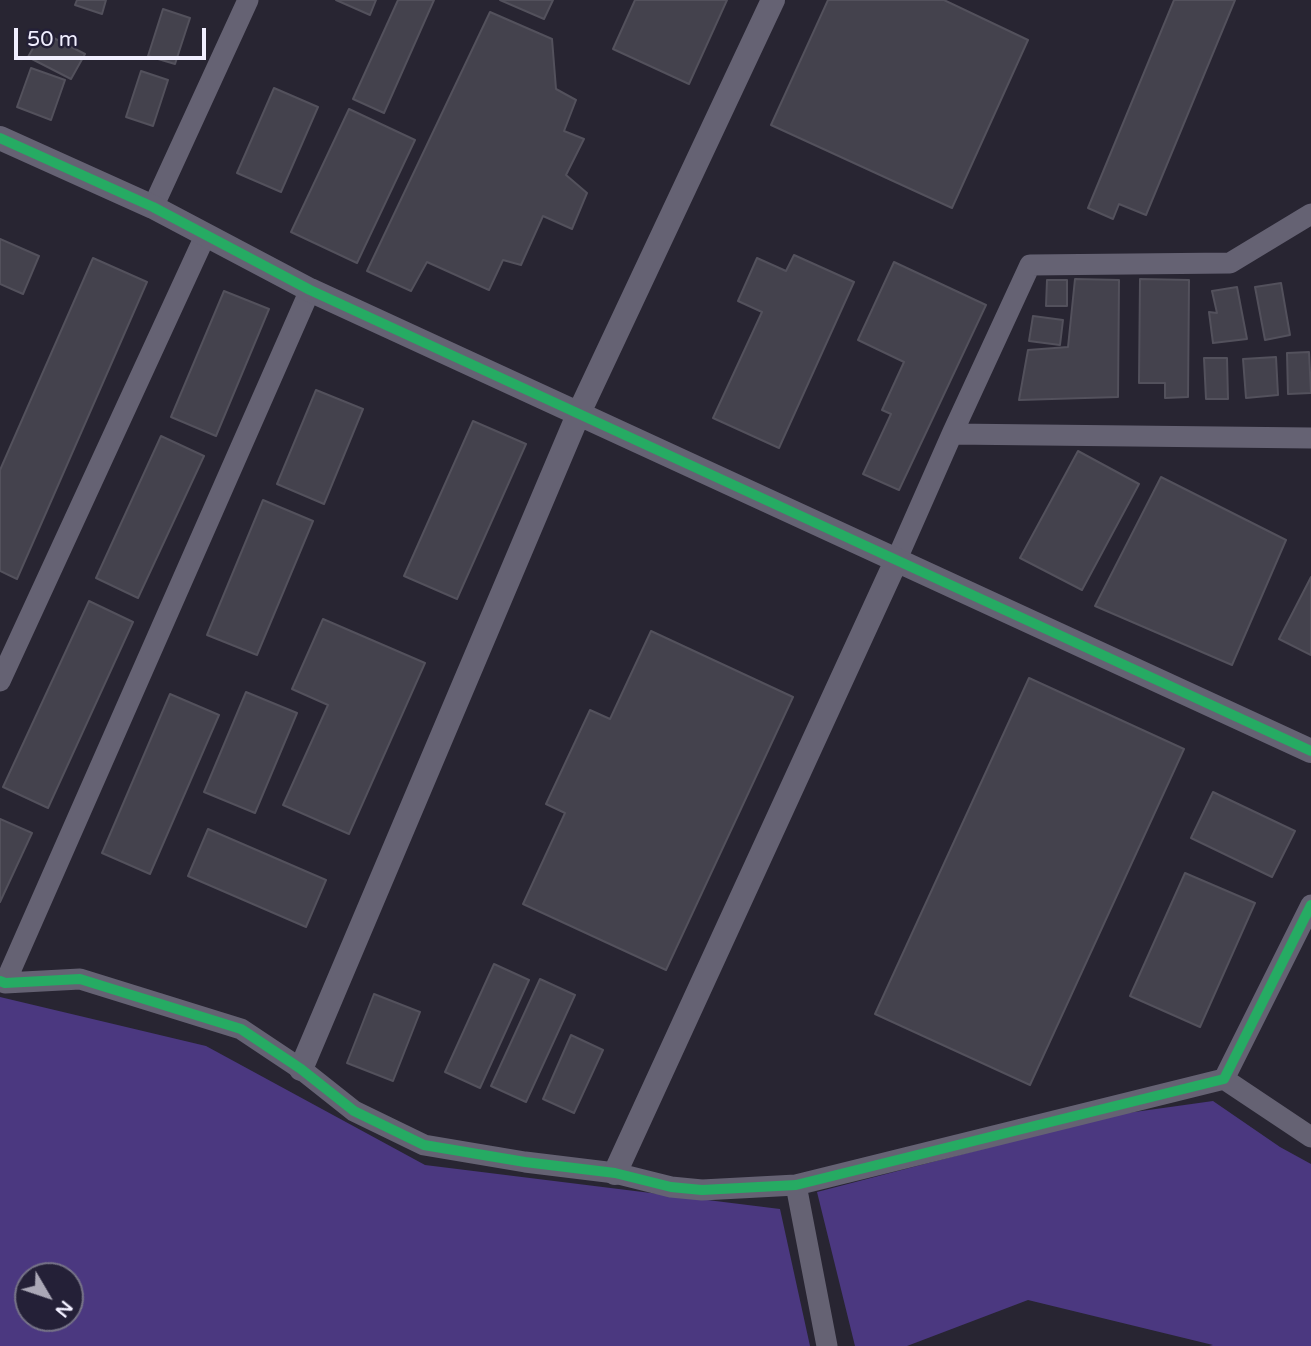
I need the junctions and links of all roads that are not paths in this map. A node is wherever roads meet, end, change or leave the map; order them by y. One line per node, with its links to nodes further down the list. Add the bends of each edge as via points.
1 (248, 0): 4 (street)
2 (773, 0): 8 (street)
3 (0, 138): 4 (street)
4 (153, 207): 6 (street)
5 (1311, 214): 9 (street, via 1230,263 1030,265)
6 (206, 234): 7 (street); 12 (street)
7 (310, 290): 8 (street); 15 (street)
8 (578, 415): 11 (street); 16 (street)
9 (951, 434): 10 (street); 11 (street)
10 (1311, 438)
11 (896, 561): 13 (street); 19 (street)
12 (0, 681)
13 (1311, 751)
14 (1311, 905): 17 (street)
15 (3, 982): 16 (street, via 80,978 241,1029)
16 (301, 1069): 19 (street, via 354,1111 424,1145)
17 (1224, 1079): 18 (street); 20 (street)
18 (1311, 1137)
19 (615, 1173): 20 (street, via 702,1190)
20 (796, 1185): 21 (street)
21 (827, 1346)

